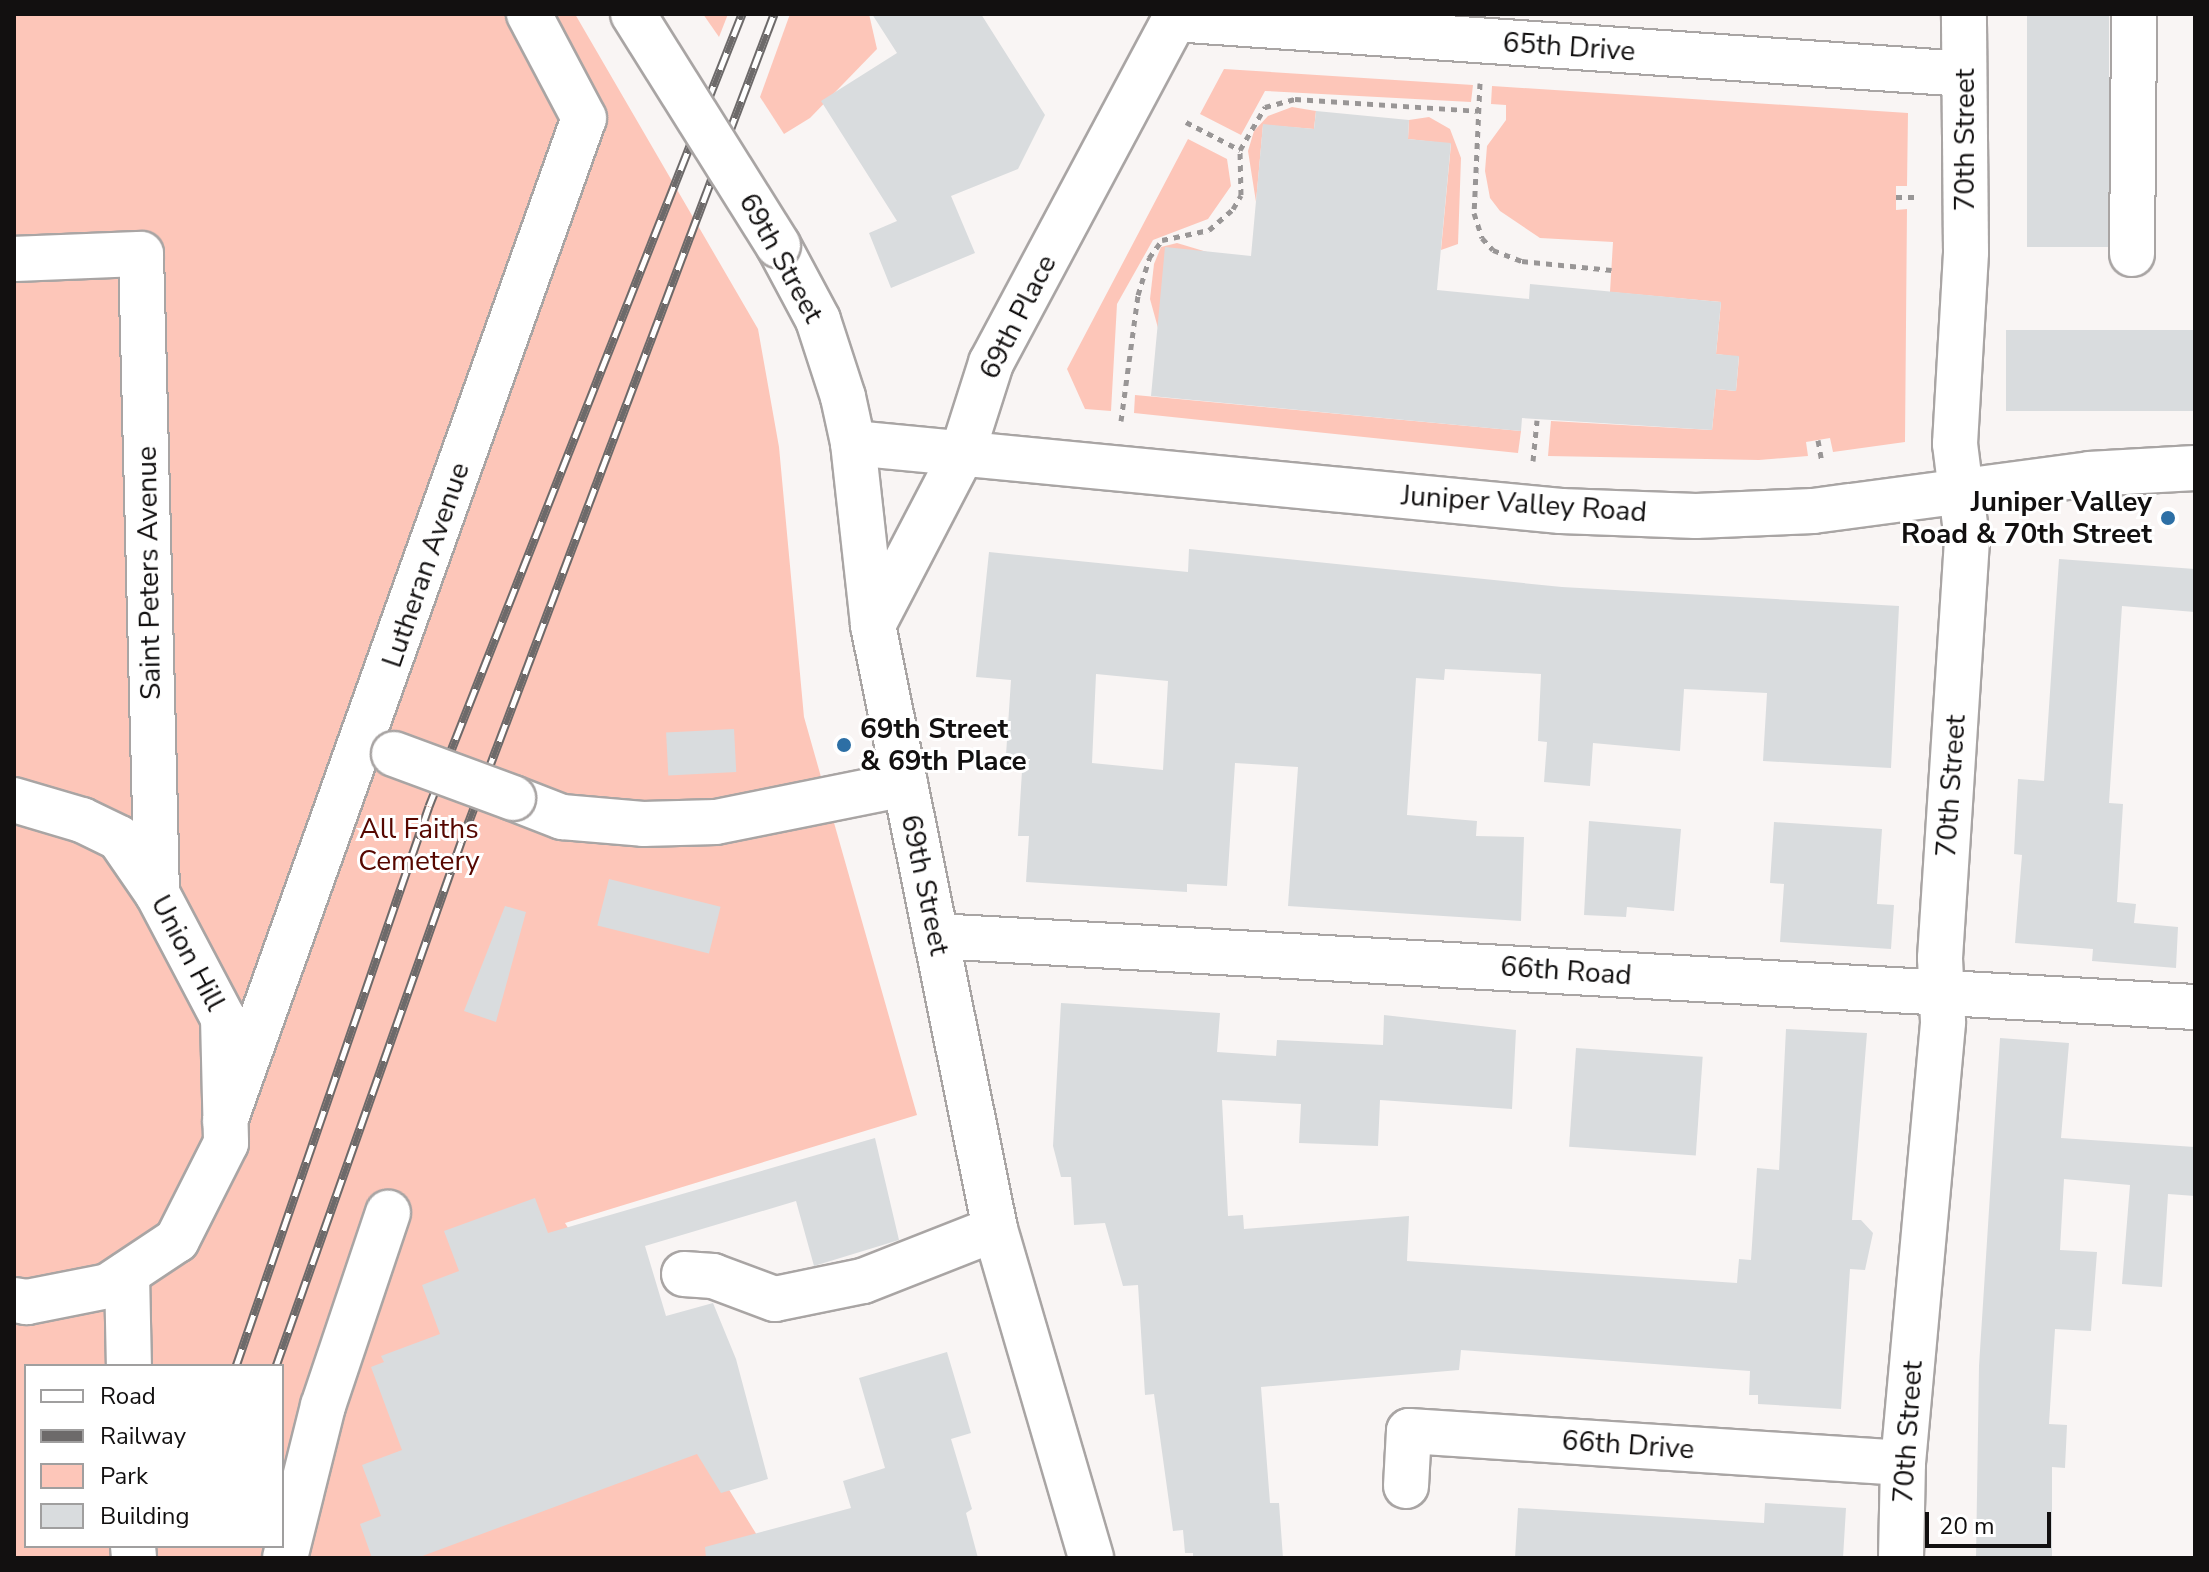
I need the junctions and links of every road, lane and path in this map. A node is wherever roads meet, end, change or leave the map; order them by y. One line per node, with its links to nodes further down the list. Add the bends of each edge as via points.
1 (529, 14): 26 (street, Lutheran Avenue, via 584,118)
2 (633, 14): 19 (street, 69th Street, bridge, via 778,245 818,320)
3 (1964, 14): 6 (street, 70th Street)
4 (2134, 14): 13 (street)
5 (1175, 16): 6 (street, 65th Drive); 20 (street, 69th Place, via 991,363)
6 (1964, 74): 24 (street, 70th Street, via 1966,252 1955,444)
7 (1480, 79): 8 (path)
8 (1479, 111): 10 (path, via 1284,99 1257,116); 15 (path, via 1474,213 1482,238 1493,250 1522,261)
9 (1186, 122): 10 (path)
10 (1240, 150): 17 (path, via 1241,195 1224,220 1198,235 1162,240 1144,268)
11 (1896, 197): 12 (path)
12 (1920, 197)
13 (2132, 254)
14 (14, 259): 29 (street, Saint Peters Avenue, via 141,254)
15 (1612, 270)
16 (1537, 420): 21 (path)
17 (1121, 421)
18 (1818, 440): 22 (path)
19 (853, 443): 20 (street, Juniper Valley Road); 25 (street, 69th Street)
20 (962, 454): 24 (street, Juniper Valley Road, via 1561,511 1696,516 1813,511); 25 (street, 69th Place)
21 (1533, 461)
22 (1822, 463)
23 (2195, 468): 24 (street, Juniper Valley Road)
24 (1961, 490): 31 (street, 70th Street, via 1967,540)
25 (873, 625): 27 (street, 69th Street)
26 (379, 748): 27 (street, bridge, via 562,817 658,824 716,822); 33 (street, Lutheran Avenue)
27 (905, 784): 30 (street, 69th Street)
28 (14, 800): 29 (street, Union Hill, via 82,820 119,838)
29 (157, 893): 33 (street, Union Hill, via 223,1018)
30 (936, 936): 31 (street, 66th Road); 35 (street, 69th Street)
31 (1942, 995): 32 (street, 66th Road); 40 (street, 70th Street)
32 (2195, 1007)
33 (225, 1121): 36 (street, Union Hill, via 226,1143 177,1240)
34 (388, 1213): 41 (street)
35 (995, 1229): 37 (street, via 863,1281 775,1299 713,1276); 44 (street, 69th Street)
36 (127, 1274): 38 (street, Union Hill, via 108,1286); 39 (street)
37 (684, 1274)
38 (14, 1300)
39 (129, 1364)
40 (1903, 1463): 42 (street, 66th Drive, via 1409,1431); 45 (street, 70th Street)
41 (292, 1481): 43 (street)
42 (1406, 1486)
43 (285, 1558)
44 (1091, 1558)
45 (1901, 1558)

